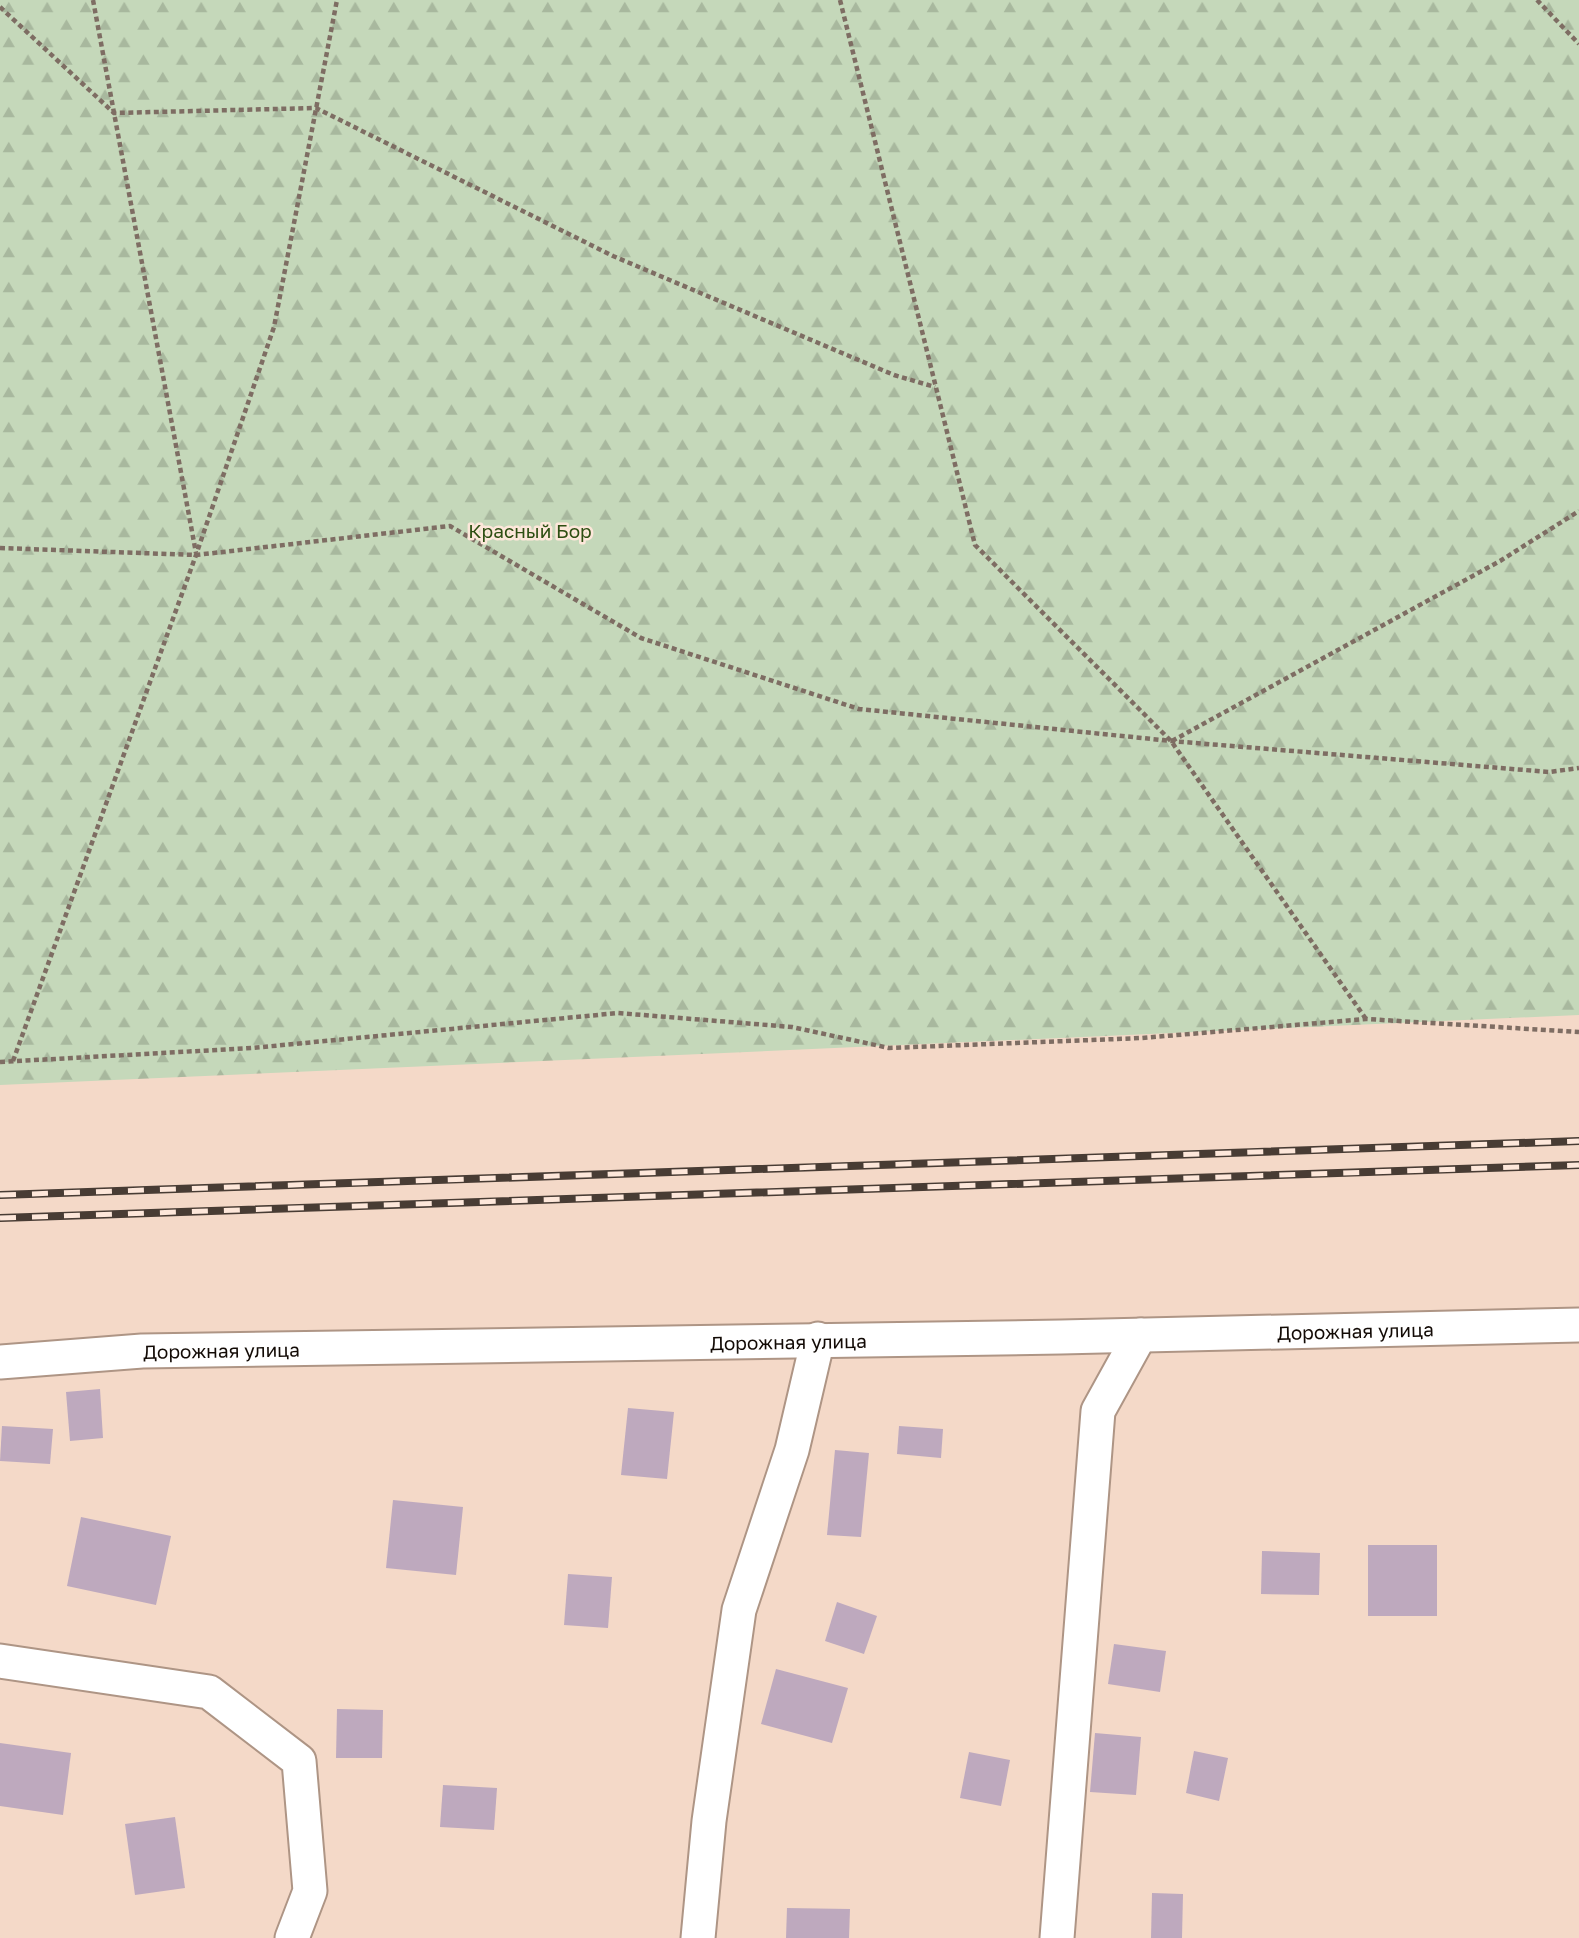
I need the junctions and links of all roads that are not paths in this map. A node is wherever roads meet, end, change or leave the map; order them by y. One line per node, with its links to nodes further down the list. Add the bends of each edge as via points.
1 (1579, 1325): 2 (street, Дорожная улица)
2 (1140, 1335): 3 (street, Дорожная улица); 8 (street, via 1098,1411)
3 (818, 1339): 4 (street, Дорожная улица, via 142,1350); 7 (street, via 792,1450 739,1610 709,1821)
4 (0, 1362)
5 (0, 1661): 6 (street, via 209,1692 299,1761 310,1891)
6 (292, 1938)
7 (698, 1938)
8 (1057, 1938)

